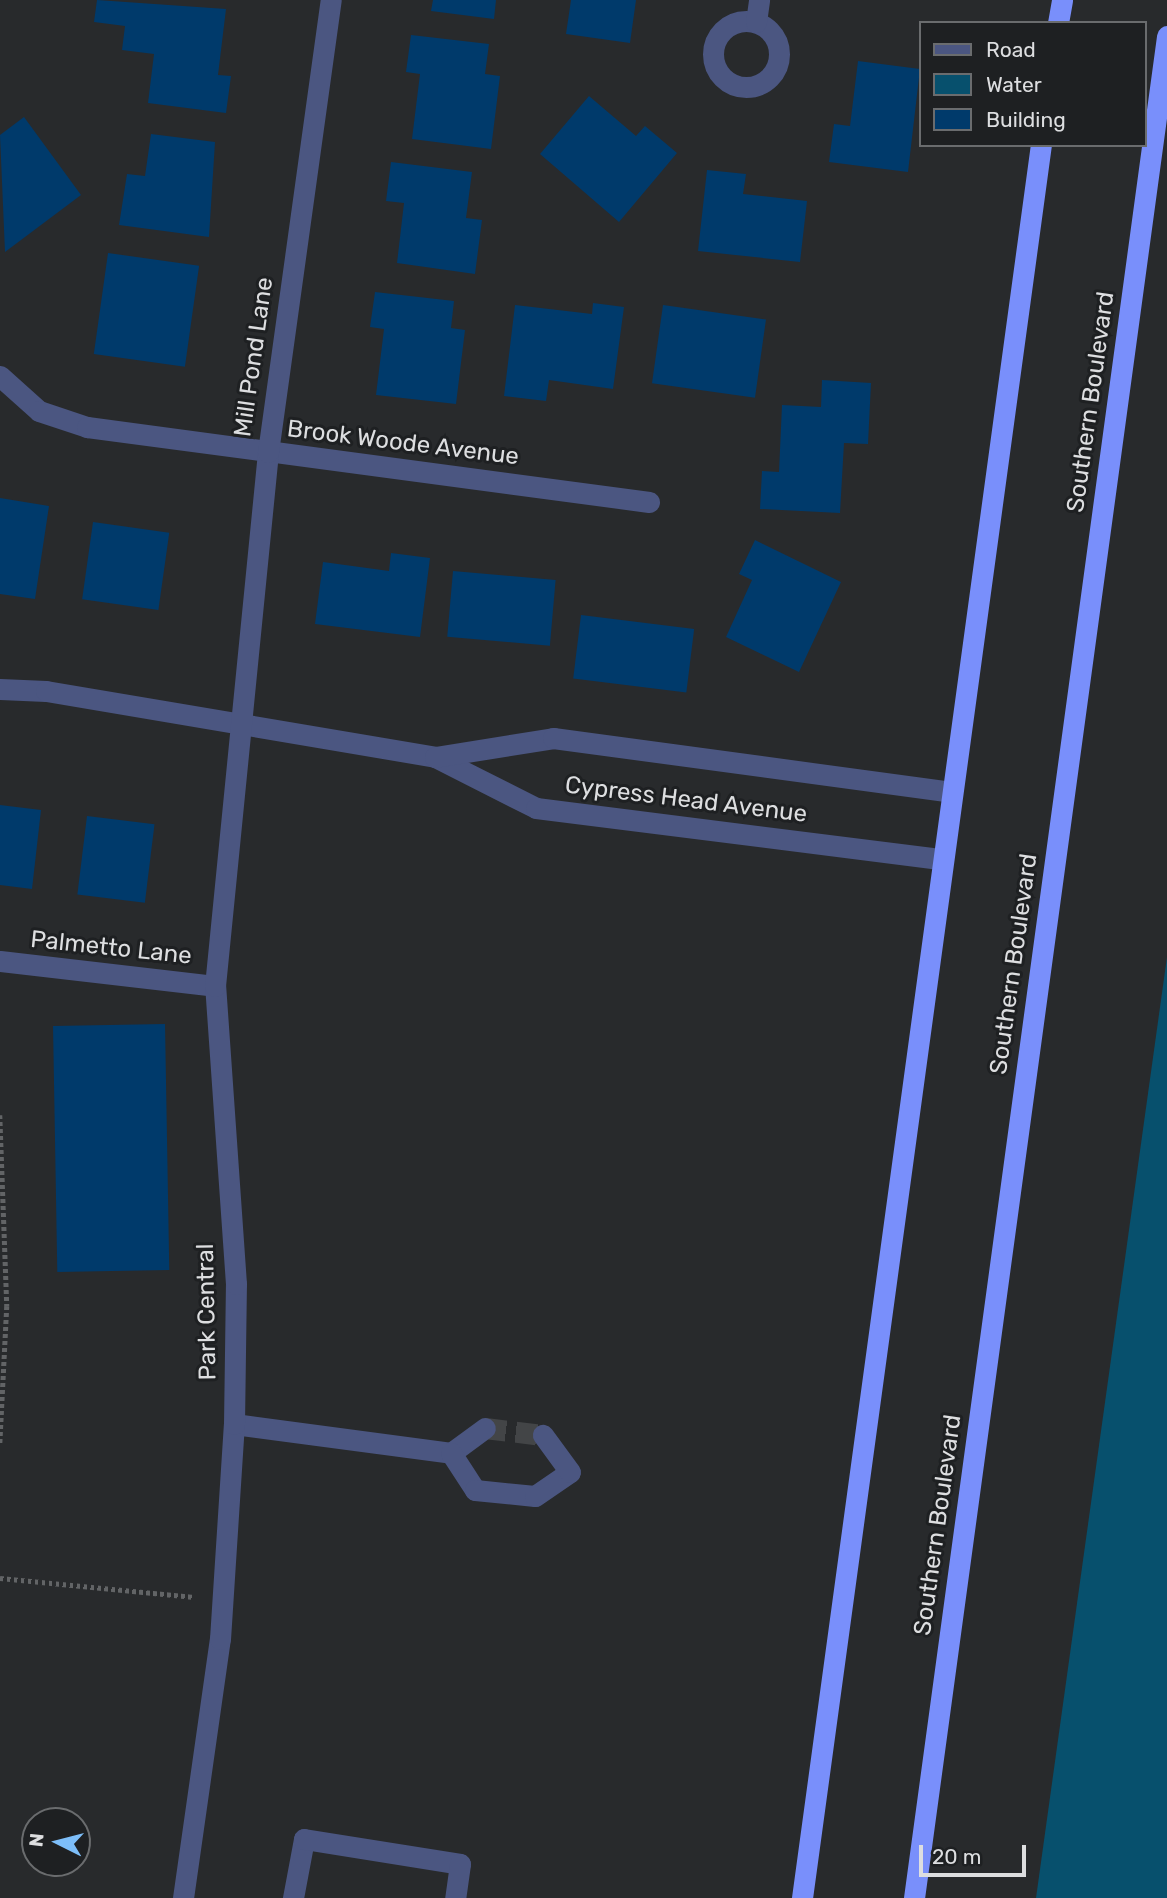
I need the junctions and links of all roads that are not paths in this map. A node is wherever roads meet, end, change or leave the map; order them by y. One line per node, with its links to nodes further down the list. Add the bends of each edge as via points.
1 (331, 0): 9 (street, Mill Pond Lane)
2 (759, 0): 5 (street)
3 (1062, 0): 4 (highway)
4 (1058, 21)
5 (756, 22)
6 (1167, 36): 26 (highway, Southern Boulevard)
7 (1041, 147): 14 (highway)
8 (0, 376): 9 (street, Brook Woode Avenue, via 19,396 61,421)
9 (268, 452): 10 (street, Brook Woode Avenue); 12 (street, Mill Pond Lane)
10 (649, 502)
11 (0, 689): 12 (street, Cypress Head Avenue)
12 (238, 723): 13 (street, Cypress Head Avenue); 17 (street, Park Central)
13 (435, 757): 14 (street, Cypress Head Avenue, via 553,738); 15 (street, Cypress Head Avenue, via 536,808)
14 (951, 792): 15 (highway)
15 (942, 859): 25 (highway)
16 (0, 961): 17 (street, Palmetto Lane)
17 (215, 986): 18 (street, Park Central, via 236,1284)
18 (234, 1424): 21 (street); 22 (street, Park Central, via 220,1639)
19 (485, 1429): 21 (street)
20 (543, 1435): 21 (street, via 570,1472 535,1496 475,1490)
21 (451, 1452)
22 (183, 1898)
23 (292, 1898): 24 (street, via 304,1839 460,1864)
24 (455, 1898)
25 (802, 1898)
26 (914, 1898)

